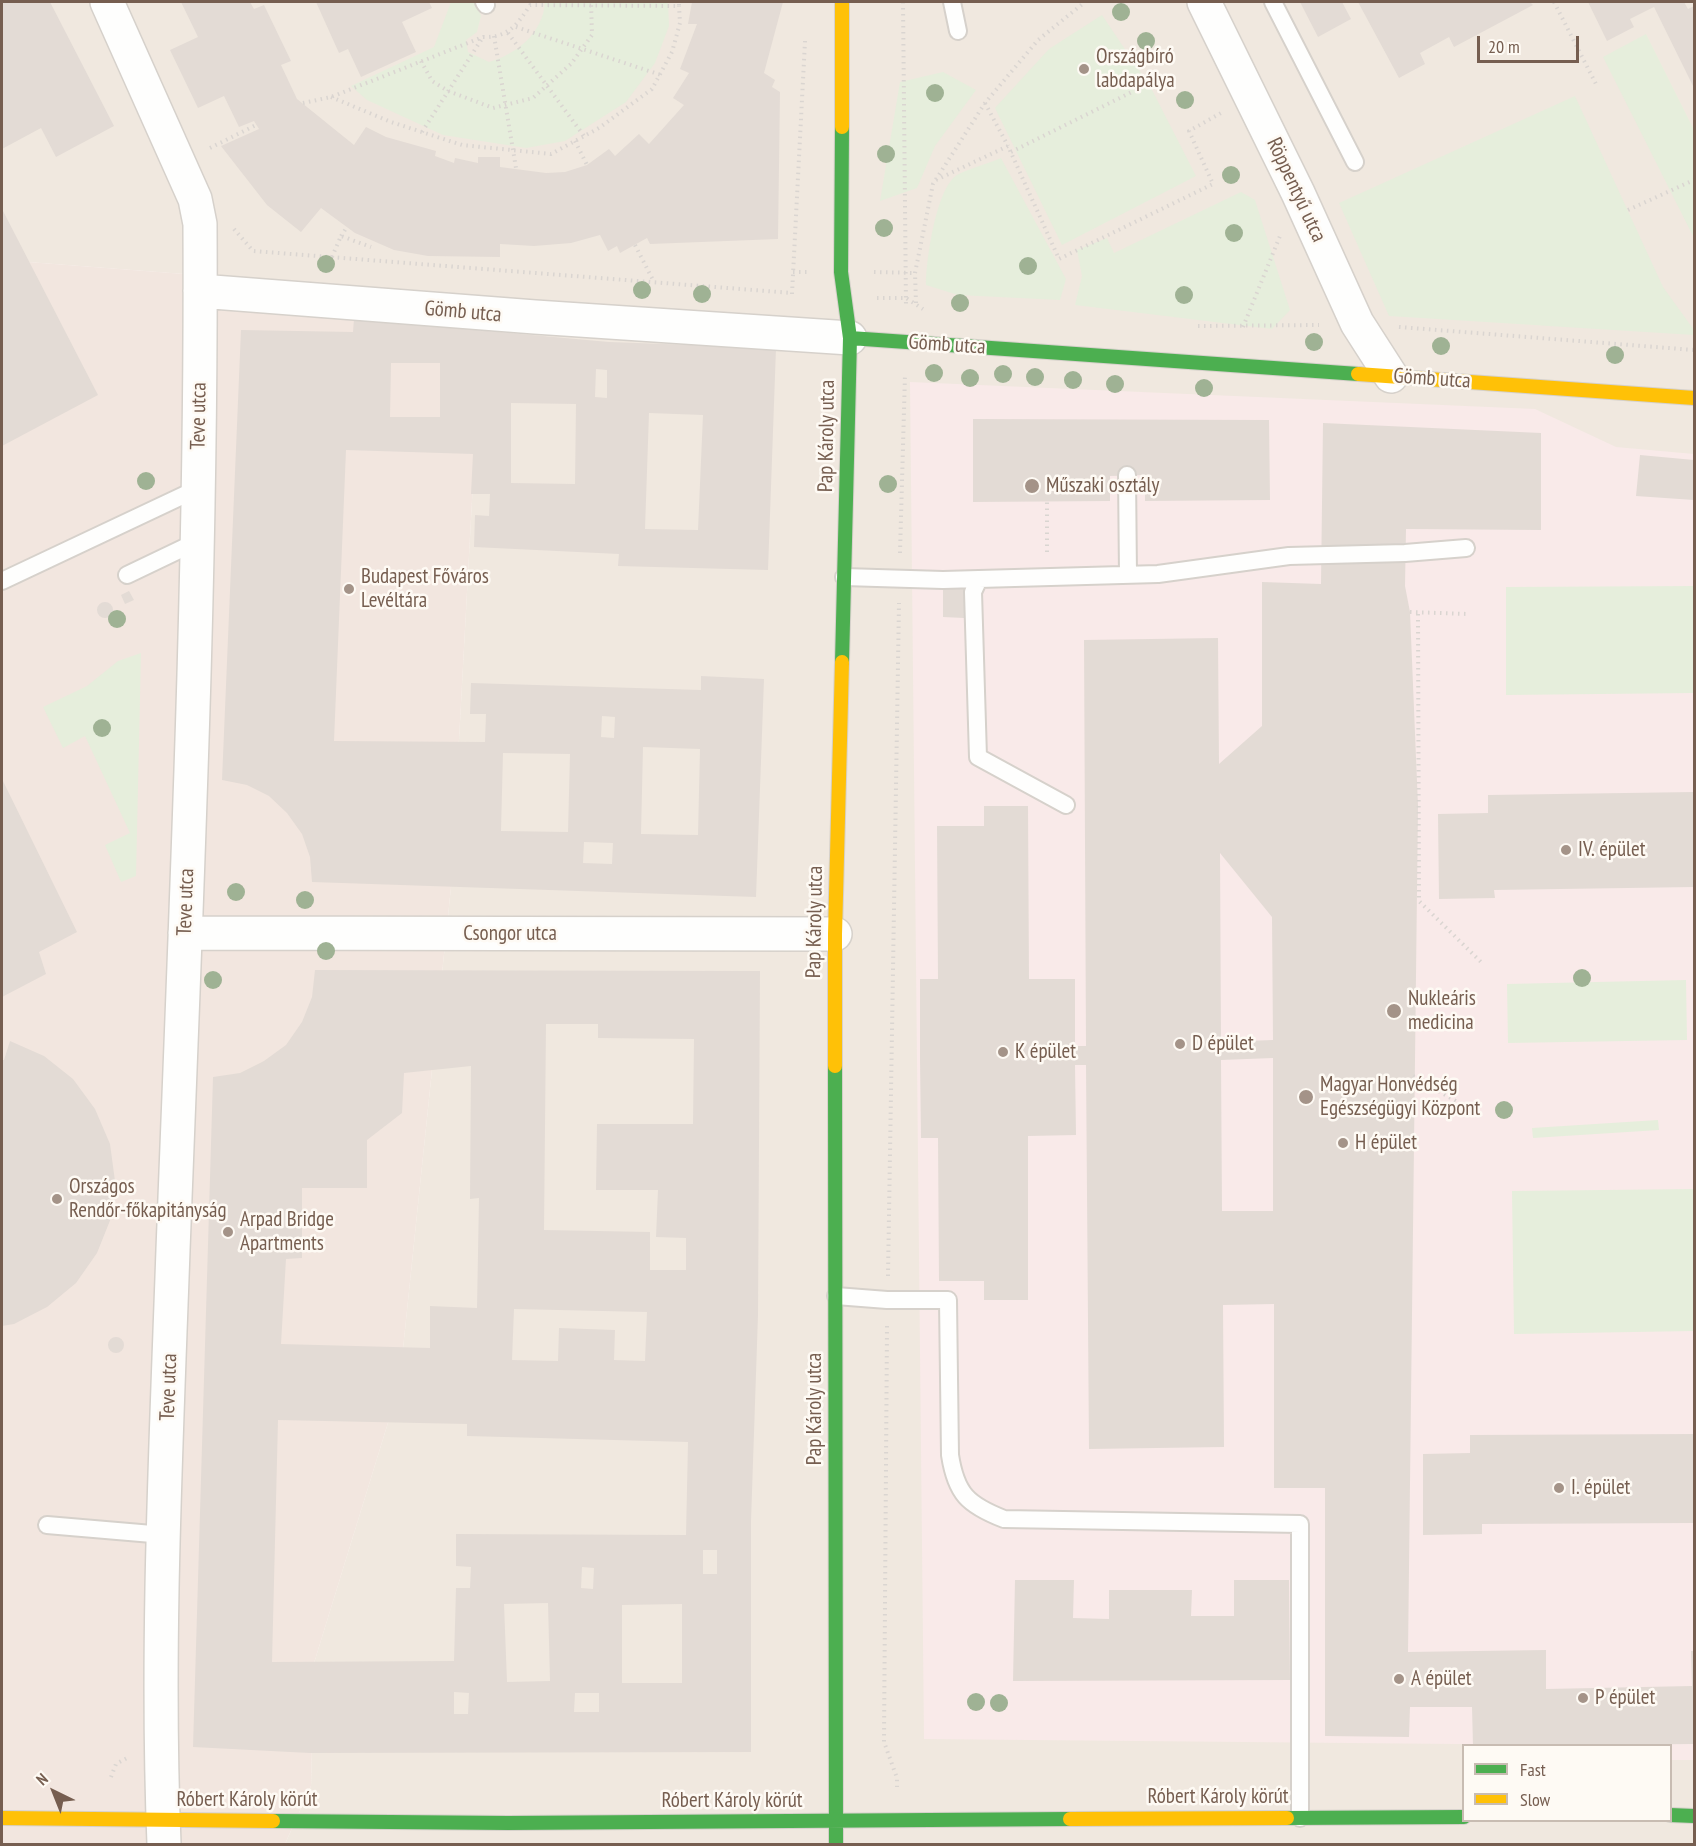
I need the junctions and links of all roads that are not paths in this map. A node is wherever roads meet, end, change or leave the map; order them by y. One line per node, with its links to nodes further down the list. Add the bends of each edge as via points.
1 (107, 2): 8 (street, Teve utca, via 195,199 200,224)
2 (842, 2): 9 (street, Pap Károly utca, via 841,272)
3 (952, 2): 6 (lane)
4 (1204, 2): 10 (street, Röppentyű utca, via 1357,323)
5 (1273, 2): 7 (lane)
6 (958, 31)
7 (1355, 162)
8 (200, 291): 9 (street, Gömb utca); 13 (street, Teve utca)
9 (850, 338): 10 (street, Gömb utca); 18 (street, Pap Károly utca)
10 (1391, 376): 11 (street, Gömb utca)
11 (1695, 398)
12 (1127, 476): 17 (lane)
13 (199, 488): 14 (street, Teve utca); 20 (lane)
14 (198, 541): 16 (lane); 22 (street, Teve utca)
15 (1466, 548): 17 (lane, via 1289,556)
16 (127, 575)
17 (1128, 575): 19 (lane)
18 (844, 577): 19 (lane); 23 (street, Pap Károly utca)
19 (979, 579): 21 (lane, via 973,592 978,757)
20 (2, 581)
21 (1066, 805)
22 (185, 933): 23 (street, Csongor utca); 26 (street, Teve utca)
23 (835, 934): 24 (street, Pap Károly utca)
24 (836, 1296): 31 (lane, via 948,1300 953,1478 963,1496 981,1510 1004,1519 1300,1524); 32 (street, Pap Károly utca)
25 (47, 1525): 26 (lane)
26 (164, 1535): 33 (street, Teve utca, via 160,1732)
27 (1672, 1815): 28 (street)
28 (1695, 1815)
29 (1462, 1817): 31 (street, Róbert Károly körút)
30 (2, 1818): 33 (street, Róbert Károly körút)
31 (1300, 1818): 32 (street, Róbert Károly körút)
32 (835, 1822): 33 (street, Róbert Károly körút); 34 (street, Pap Károly utca)
33 (168, 1837)
34 (836, 1845)

